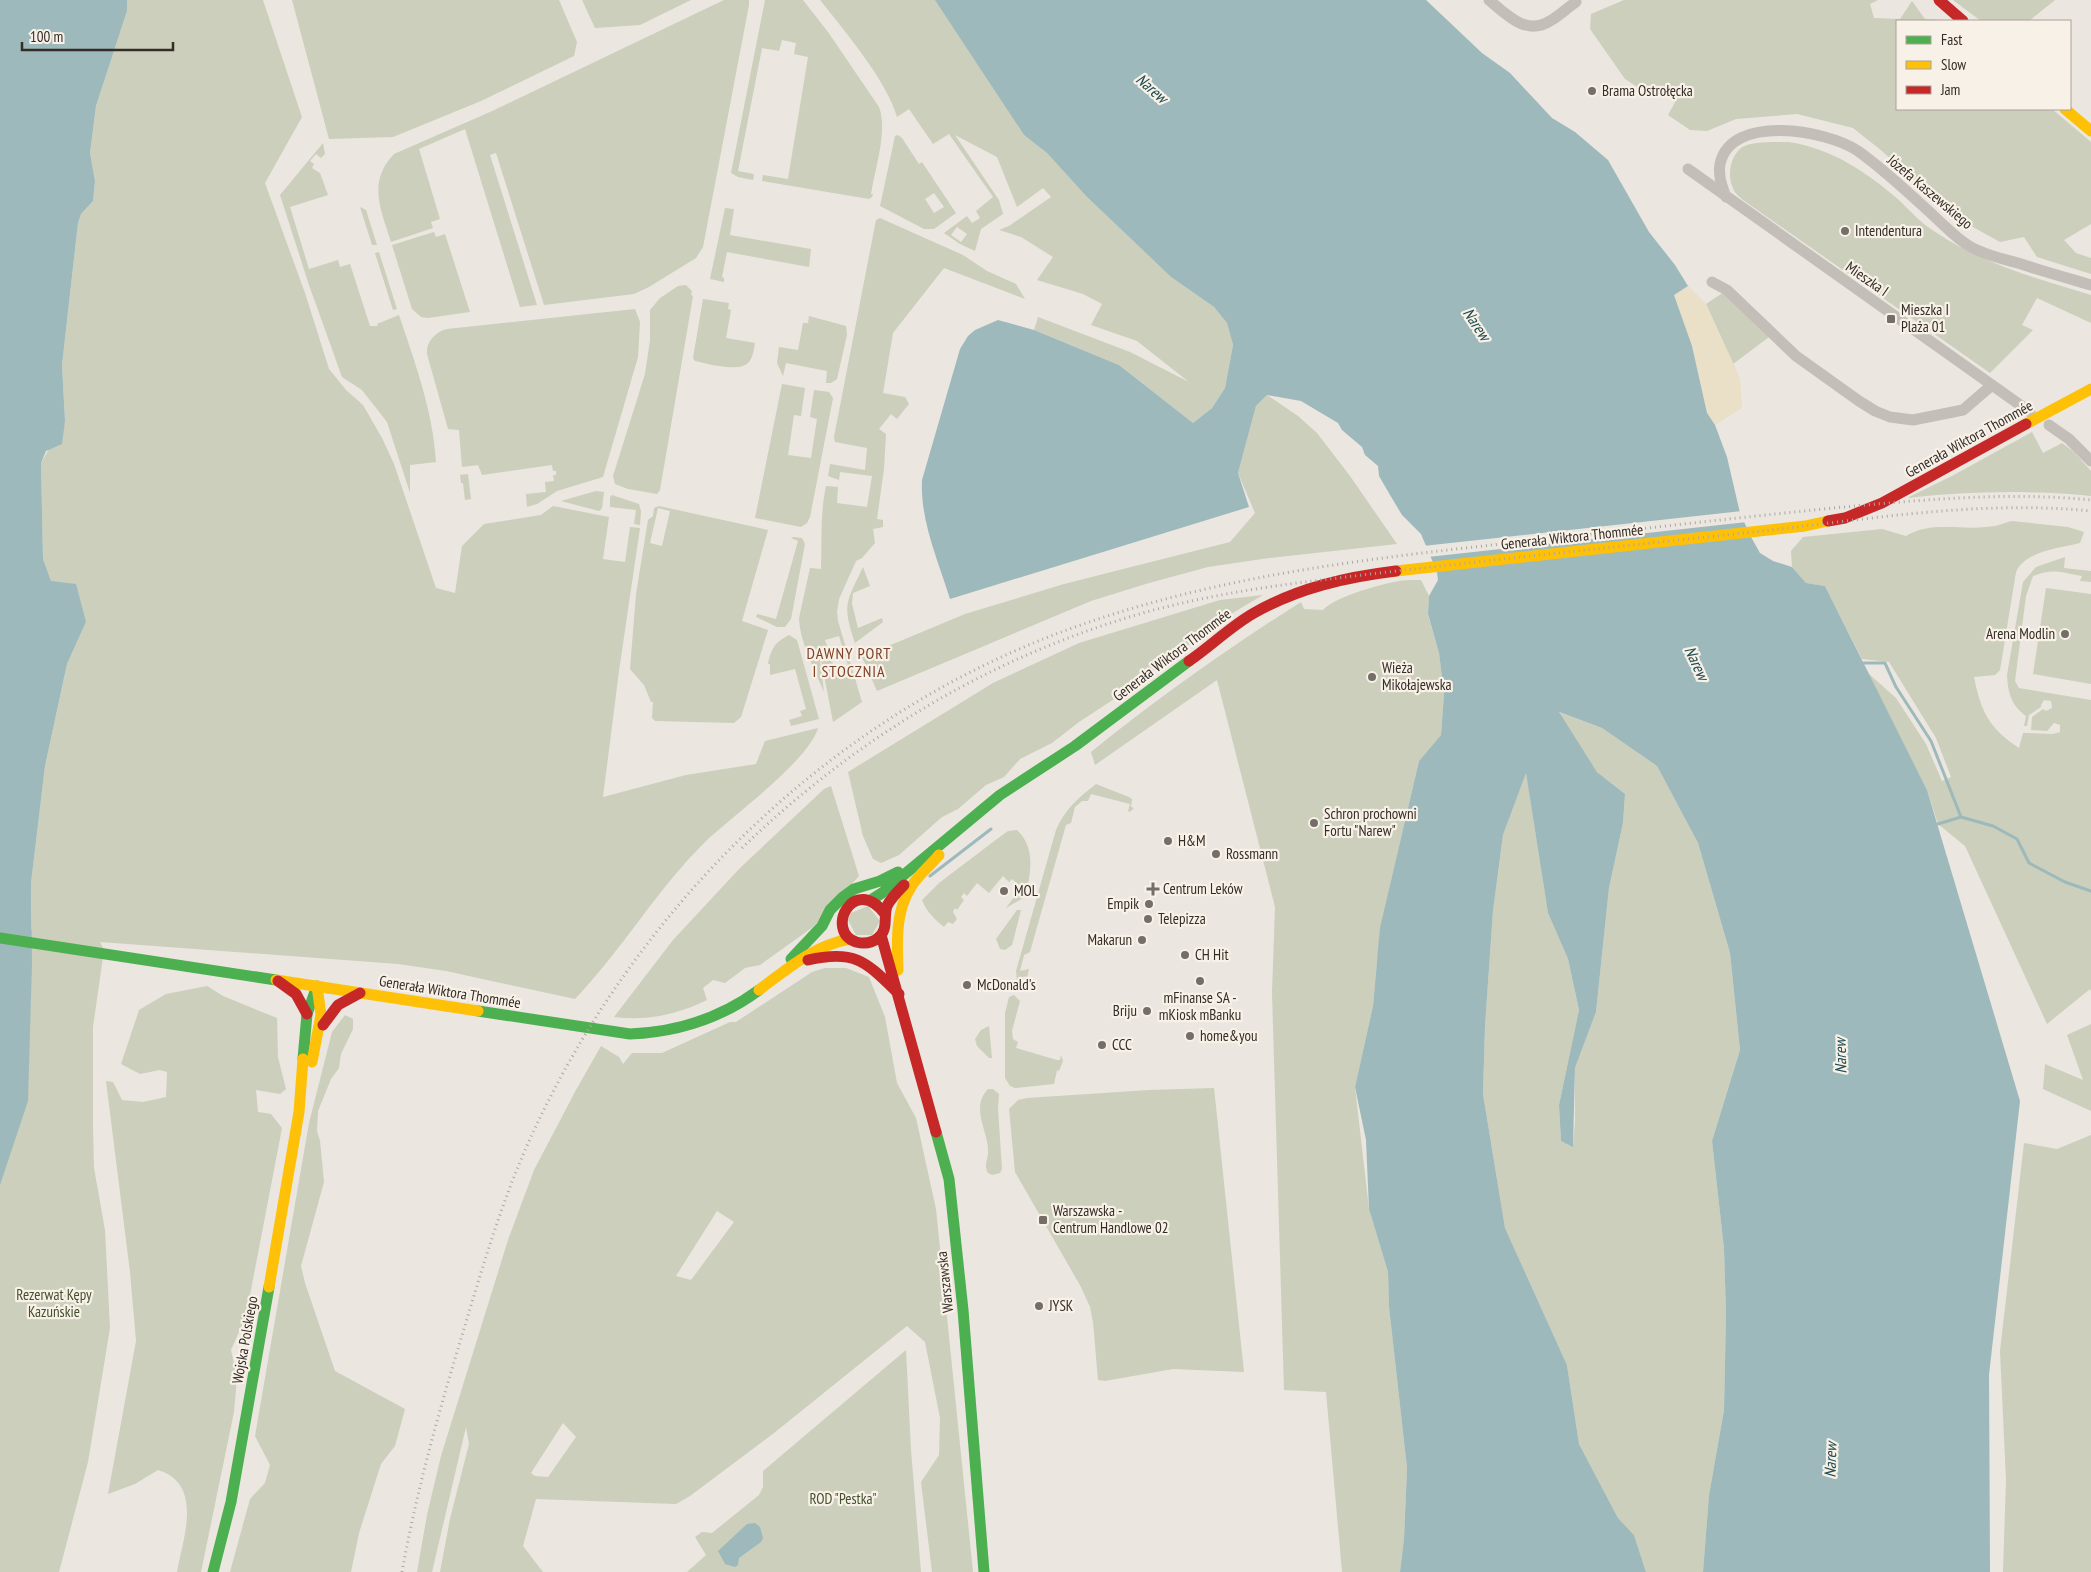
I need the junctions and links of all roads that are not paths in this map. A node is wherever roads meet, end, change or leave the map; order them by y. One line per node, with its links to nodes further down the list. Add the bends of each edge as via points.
1 (1489, 0): 3 (street, via 1523,26 1550,21)
2 (1939, 0): 4 (main road)
3 (1576, 2)
4 (1962, 20)
5 (2066, 110): 6 (main road)
6 (2091, 131)
7 (1688, 169): 8 (street, Mieszka I)
8 (1726, 197): 10 (street, Józefa Kaszewskiego, via 1719,176 1720,163 1737,139 1750,134 1802,132 1828,138 1856,150 1971,247); 11 (street, Mieszka I)
9 (1712, 282): 11 (street, via 1727,290 1796,356 1859,401 1890,417 1913,420 1963,410)
10 (2091, 285)
11 (1992, 385): 13 (street, Mieszka I)
12 (2091, 389): 13 (main road, Generała Wiktora Thommée)
13 (2029, 418): 16 (main road, Generała Wiktora Thommée, via 1897,495 1853,515 1813,525 1370,574 1335,580 1291,594 1241,622)
14 (2049, 425): 15 (street)
15 (2091, 461)
16 (1075, 746): 17 (main road, Generała Wiktora Thommée, via 1047,773); 18 (main road, Generała Wiktora Thommée, via 1000,795)
17 (939, 855): 20 (main road, Generała Wiktora Thommée, via 896,893); 30 (main road, via 912,886 899,916 896,948)
18 (917, 863): 19 (main road, Generała Wiktora Thommée); 26 (main road, via 880,881 854,889 843,897 830,910 822,926)
19 (870, 900): 20 (main road, via 879,904); 21 (main road, via 851,903 843,912)
20 (885, 914): 22 (main road, via 886,925)
21 (842, 924): 24 (main road); 26 (main road, Generała Wiktora Thommée)
22 (881, 935): 25 (main road); 30 (main road, Warszawska)
23 (0, 938): 27 (main road, Generała Wiktora Thommée)
24 (850, 938): 25 (main road); 26 (main road, Generała Wiktora Thommée, via 841,939)
25 (866, 943): 30 (main road, Warszawska)
26 (793, 963): 29 (main road, Generała Wiktora Thommée, via 740,1003 706,1021 686,1028 640,1034); 30 (main road, via 825,955 847,955 870,966)
27 (276, 980): 28 (main road, Generała Wiktora Thommée); 31 (main road, via 293,990)
28 (317, 986): 29 (main road, Generała Wiktora Thommée); 31 (main road, Wojska Polskiego); 32 (main road, Wojska Polskiego, via 323,1008)
29 (360, 993): 32 (main road, Wojska Polskiego, via 332,1008)
30 (899, 995): 35 (main road, Warszawska, via 949,1179)
31 (307, 1014): 33 (main road, Wojska Polskiego)
32 (320, 1029): 33 (main road, Wojska Polskiego)
33 (299, 1112): 34 (main road, Wojska Polskiego, via 232,1493)
34 (213, 1572)
35 (984, 1572)

